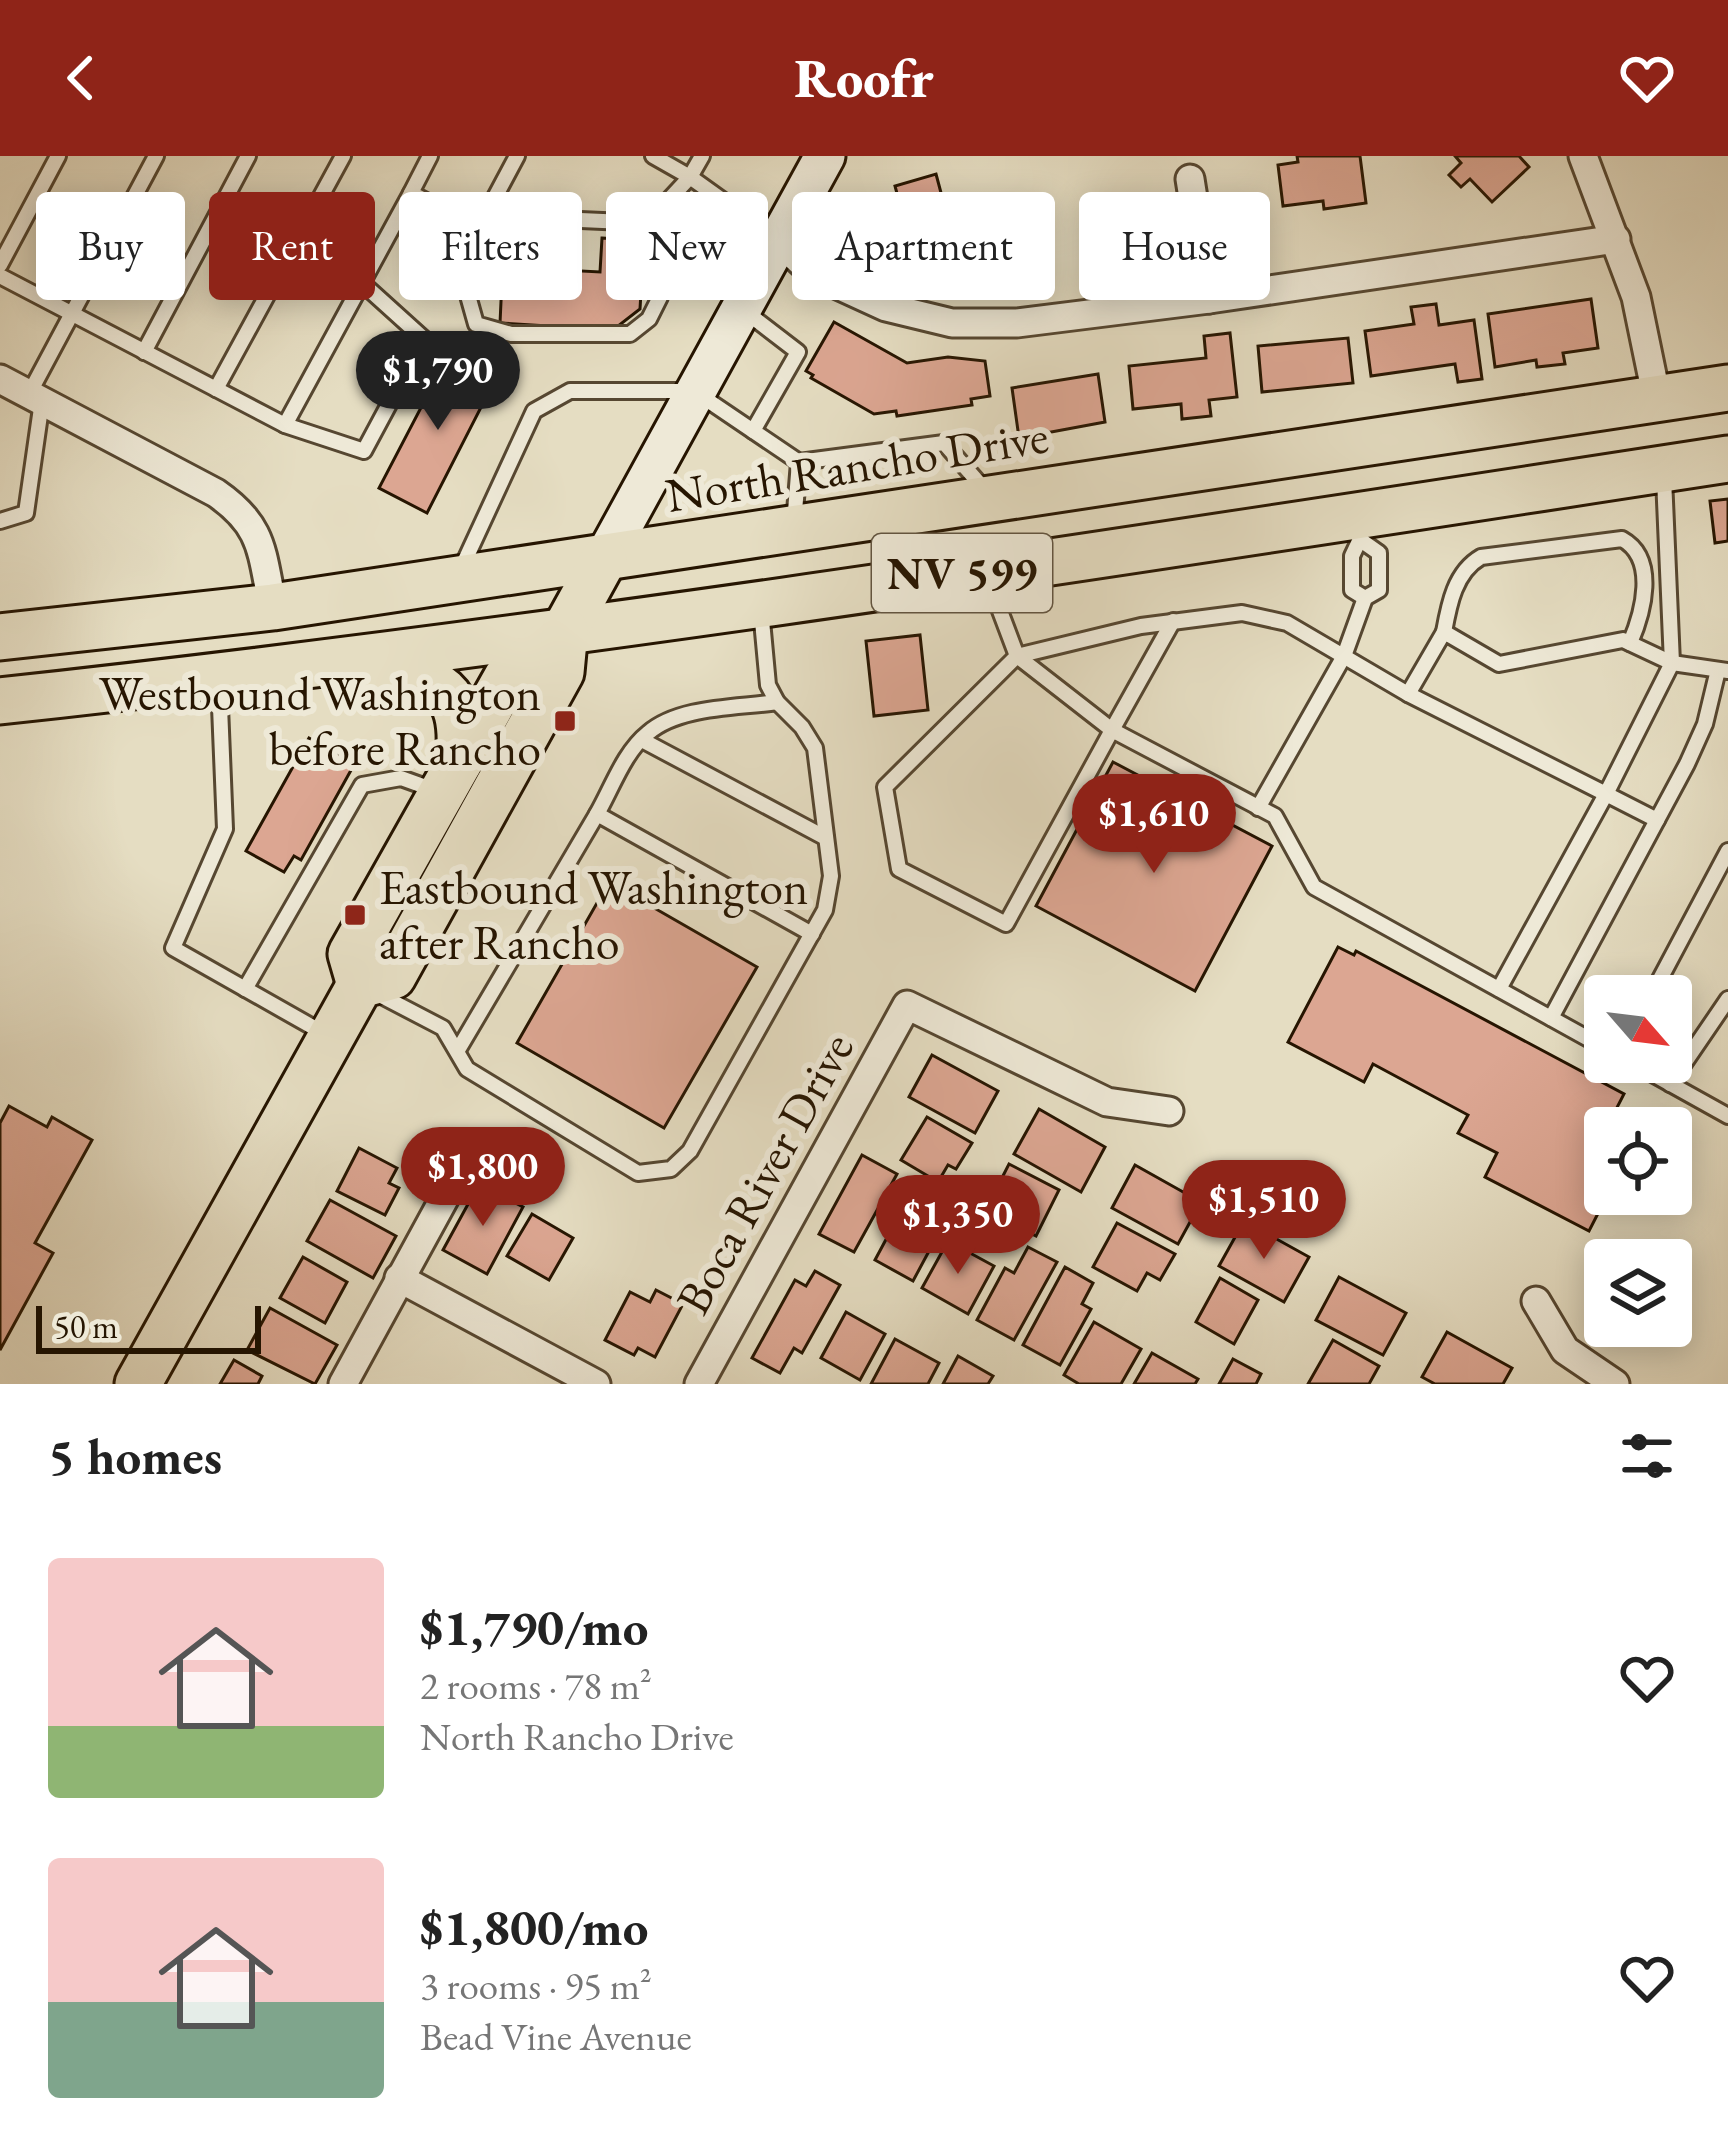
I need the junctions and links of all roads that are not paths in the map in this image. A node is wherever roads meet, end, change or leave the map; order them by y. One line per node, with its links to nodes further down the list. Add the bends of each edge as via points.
1 (58, 156): 21 (lane)
2 (156, 156): 30 (lane)
3 (248, 156): 31 (lane)
4 (343, 156): 34 (lane)
5 (430, 156): 13 (lane)
6 (517, 156): 14 (lane)
7 (653, 156): 11 (lane)
8 (702, 156): 11 (lane)
9 (825, 156): 19 (main road)
10 (1583, 156): 18 (street)
11 (690, 177): 15 (lane); 19 (lane)
12 (1190, 179): 16 (street)
13 (412, 192)
14 (498, 192)
15 (676, 192)
16 (1192, 192)
17 (399, 215): 20 (lane)
18 (1616, 239): 23 (street); 37 (street)
19 (778, 240): 28 (street, via 814,274 886,307 952,323); 29 (main road)
20 (375, 259)
21 (0, 265)
22 (0, 276): 30 (lane)
23 (1270, 290)
24 (375, 295): 38 (lane, via 424,339 364,451)
25 (353, 300): 38 (lane)
26 (469, 300): 27 (lane, via 476,324 511,334 630,334)
27 (658, 300)
28 (1201, 300)
29 (740, 307): 35 (main road); 39 (lane, via 798,352)
30 (71, 314): 31 (lane); 36 (lane)
31 (144, 352): 34 (lane)
32 (0, 379): 36 (street)
33 (1728, 388): 37 (main road, North Rancho Drive / NV 599)
34 (216, 389): 38 (lane)
35 (694, 391): 39 (lane); 48 (main road); 50 (lane, via 570,391 534,411)
36 (36, 398): 45 (lane, via 26,512); 53 (street, via 240,509 255,528)
37 (1657, 399): 40 (main road, North Rancho Drive / NV 599)
38 (285, 425)
39 (752, 430): 42 (lane)
40 (1354, 443): 44 (main road, North Rancho Drive / NV 599); 46 (main road)
41 (1728, 459): 43 (main road, NV 599)
42 (799, 462): 44 (lane, via 944,443); 47 (lane)
43 (1663, 469): 46 (main road, NV 599); 62 (lane)
44 (993, 499): 47 (main road, North Rancho Drive / NV 599)
45 (0, 521)
46 (1360, 528): 49 (main road, NV 599); 51 (lane, via 1352,590); 51 (lane, via 1379,553 1379,590)
47 (794, 530): 48 (main road, North Rancho Drive / NV 599)
48 (604, 559): 50 (main road, North Rancho Drive / NV 599); 55 (main road)
49 (984, 569): 52 (main road, NV 599); 59 (lane)
50 (456, 579): 53 (main road, North Rancho Drive / NV 599)
51 (1365, 598): 60 (lane)
52 (761, 605): 55 (main road, NV 599); 67 (lane, via 768,685)
53 (273, 607): 57 (main road, North Rancho Drive / NV 599)
54 (1173, 621): 59 (lane); 60 (lane, via 1242,613 1287,623); 68 (lane)
55 (565, 630): 61 (main road, NV 599); 70 (main road, via 507,677); 79 (main road, via 561,672 393,976)
56 (1444, 632): 58 (lane, via 1499,664); 58 (lane, via 1456,585 1481,556 1622,539 1644,576 1643,613); 65 (lane)
57 (0, 637)
58 (1630, 643): 62 (lane)
59 (1017, 656): 68 (lane); 68 (lane, via 885,787 899,869 1006,924)
60 (1344, 656): 65 (lane); 72 (lane)
61 (337, 661): 64 (main road, NV 599); 70 (main road, via 403,674 449,694 462,728)
62 (1672, 663): 63 (lane); 71 (lane)
63 (1723, 670): 74 (lane)
64 (218, 677): 66 (main road, NV 599); 80 (lane, via 225,829 173,948)
65 (1408, 694): 71 (lane)
66 (0, 701)
67 (777, 702): 69 (lane, via 676,717); 75 (lane, via 815,748)
68 (1112, 730): 72 (lane)
69 (642, 740): 73 (lane); 75 (lane)
70 (451, 777): 79 (main road, via 351,954); 80 (lane, via 362,785)
71 (1606, 794): 74 (lane); 81 (lane)
72 (1258, 808): 81 (lane, via 1275,816 1314,887)
73 (597, 814): 77 (lane); 86 (lane)
74 (1657, 820): 83 (lane)
75 (826, 838): 77 (lane, via 831,876)
76 (1728, 851): 78 (lane)
77 (812, 934): 86 (lane, via 690,1151 671,1169 638,1173 467,1069)
78 (1662, 975)
79 (360, 985): 85 (main road); 86 (lane, via 443,1028)
80 (245, 989): 85 (lane)
81 (1499, 989): 83 (lane)
82 (1728, 999): 87 (lane)
83 (1551, 1018): 84 (lane)
84 (1584, 1036)
85 (331, 1038): 93 (main road)
86 (458, 1050)
87 (1670, 1084): 89 (lane)
88 (1168, 1111): 96 (street, Boca River Drive, via 1107,1102 908,1005)
89 (1728, 1116)
90 (446, 1197): 91 (street)
91 (399, 1278): 94 (street); 95 (street)
92 (1536, 1301): 97 (street, via 1565,1350)
93 (137, 1384)
94 (343, 1384)
95 (596, 1384)
96 (699, 1384)
97 (1615, 1384)

